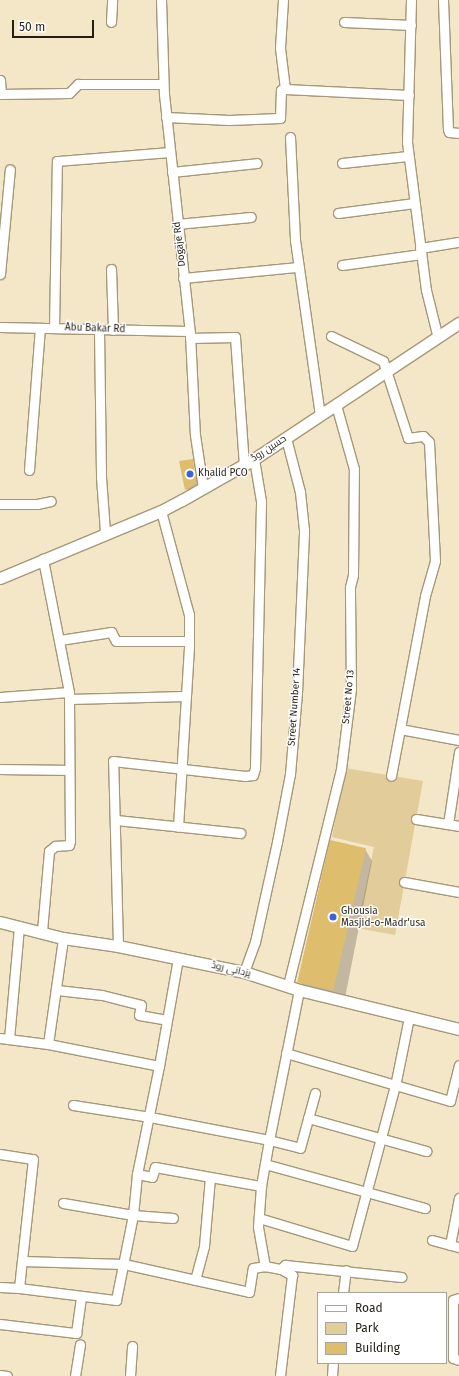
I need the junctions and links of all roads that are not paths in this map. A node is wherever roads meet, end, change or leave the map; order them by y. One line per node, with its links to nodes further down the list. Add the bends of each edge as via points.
1 (112, 0): 6 (street)
2 (161, 0): 10 (street, Dogaje Rd)
3 (283, 0): 11 (street, via 280,48)
4 (411, 0): 8 (street)
5 (444, 0): 15 (street, via 448,128 449,132)
6 (111, 22)
7 (344, 22): 8 (street)
8 (411, 24): 13 (street)
9 (0, 80): 12 (street)
10 (163, 84): 12 (street, via 78,84 69,92); 14 (street, Dogaje Rd)
11 (285, 89): 13 (street); 14 (street, via 281,90 280,118 229,120)
12 (0, 94)
13 (409, 95): 18 (street)
14 (166, 117): 17 (street, Dogaje Rd)
15 (459, 133)
16 (290, 136): 30 (street)
17 (169, 152): 22 (street, Dogaje Rd); 37 (street, via 56,161)
18 (408, 156): 20 (street); 23 (street)
19 (257, 163): 22 (street)
20 (342, 163)
21 (10, 169): 32 (street)
22 (172, 172): 26 (street, Dogaje Rd)
23 (414, 203): 24 (street); 28 (street)
24 (338, 213)
25 (251, 217): 26 (street)
26 (177, 224): 33 (street, Dogaje Rd)
27 (459, 242): 28 (street)
28 (421, 251): 29 (street); 42 (street, via 426,290)
29 (342, 266)
30 (298, 267): 33 (street); 45 (street)
31 (111, 269): 39 (street)
32 (0, 274)
33 (184, 278): 40 (street, Dogaje Rd)
34 (459, 323): 42 (street, حسین روڈ)
35 (0, 327): 36 (street, Abu Bakar Rd)
36 (40, 328): 37 (street, Abu Bakar Rd); 49 (street)
37 (54, 328): 38 (street, Abu Bakar Rd)
38 (99, 330): 39 (street, Abu Bakar Rd); 54 (street, via 101,477)
39 (113, 330): 40 (street, Abu Bakar Rd)
40 (190, 334): 48 (street, Abu Bakar Rd, via 235,337); 50 (street, Dogaje Rd, via 195,435)
41 (331, 336): 43 (street, via 380,358)
42 (438, 338): 43 (street, حسین روڈ)
43 (387, 371): 44 (street, حسین روڈ); 62 (street, via 408,438 424,436 429,442 435,562 425,596)
44 (336, 405): 45 (street, حسین روڈ); 84 (street, Street No 13, via 354,469 353,575 350,587 352,688 341,769)
45 (320, 415): 46 (street, حسین روڈ)
46 (286, 438): 47 (street, حسین روڈ); 83 (street, Street Number 14, via 297,477 304,530 297,693 290,774 282,819 255,942)
47 (254, 459): 48 (street, حسین روڈ); 65 (street, via 261,501 255,768 253,775 245,776)
48 (244, 465): 50 (street, حسین روڈ)
49 (29, 470)
50 (203, 488): 53 (street, حسین روڈ)
51 (52, 501): 52 (street, via 37,504)
52 (0, 504)
53 (161, 511): 54 (street, حسین روڈ); 58 (street, via 189,615)
54 (105, 532): 55 (street, حسین روڈ)
55 (43, 560): 56 (street, حسین روڈ); 57 (street)
56 (0, 578)
57 (60, 640): 58 (street, via 111,632 116,642); 59 (street)
58 (189, 641): 60 (street)
59 (69, 696): 60 (street); 61 (street); 67 (street)
60 (184, 696): 65 (street)
61 (0, 697)
62 (400, 729): 63 (street); 68 (street)
63 (459, 740)
64 (459, 752): 71 (street)
65 (180, 768): 70 (street, via 113,760); 73 (street)
66 (0, 770): 67 (street)
67 (68, 770): 79 (street, via 70,841 69,845 55,846 49,852)
68 (390, 776)
69 (416, 819): 71 (street)
70 (116, 820): 73 (street); 81 (street)
71 (448, 824): 72 (street)
72 (459, 826)
73 (178, 827): 74 (street)
74 (240, 833)
75 (404, 882): 76 (street)
76 (459, 892)
77 (0, 922): 78 (street, یزدانی روڈ)
78 (19, 926): 79 (street, یزدانی روڈ); 90 (street)
79 (42, 931): 80 (street, یزدانی روڈ)
80 (63, 938): 81 (street, یزدانی روڈ); 85 (street)
81 (118, 946): 82 (street, یزدانی روڈ)
82 (178, 958): 83 (street, یزدانی روڈ); 88 (street)
83 (244, 972): 84 (street, یزدانی روڈ)
84 (288, 985): 86 (street, یزدانی روڈ)
85 (57, 990): 88 (street, via 102,995 141,1006 139,1015); 91 (street)
86 (299, 990): 87 (street, یزدانی روڈ); 92 (street)
87 (409, 1017): 89 (street, یزدانی روڈ); 95 (street)
88 (166, 1020): 94 (street)
89 (459, 1029)
90 (5, 1038): 91 (street)
91 (48, 1044): 94 (street)
92 (286, 1053): 95 (street); 101 (street)
93 (459, 1065): 95 (street, via 450,1101)
94 (159, 1066): 98 (street)
95 (395, 1086): 100 (street)
96 (315, 1093): 99 (street)
97 (73, 1105): 98 (street)
98 (150, 1117): 101 (street); 105 (street)
99 (308, 1118): 100 (street); 101 (street, via 300,1148)
100 (380, 1138): 102 (street); 108 (street)
101 (269, 1140): 104 (street)
102 (426, 1151)
103 (0, 1154): 117 (street, via 33,1160)
104 (265, 1164): 107 (street); 108 (street)
105 (137, 1174): 106 (street, via 152,1177 155,1167); 112 (street)
106 (210, 1177): 107 (street); 123 (street, via 204,1246)
107 (261, 1186): 114 (street)
108 (366, 1193): 111 (street); 114 (street, via 352,1246)
109 (459, 1202): 116 (street)
110 (63, 1203): 112 (street)
111 (425, 1208)
112 (133, 1216): 113 (street); 118 (street)
113 (172, 1218)
114 (259, 1218): 119 (street)
115 (432, 1240): 116 (street)
116 (455, 1246)
117 (22, 1261): 118 (street); 125 (street)
118 (124, 1264): 123 (street); 127 (street, via 116,1300)
119 (265, 1266): 120 (street); 123 (street, via 253,1268 249,1292)
120 (281, 1269): 121 (street, via 285,1265); 138 (street, via 292,1275)
121 (346, 1270): 122 (street); 126 (street)
122 (401, 1277)
123 (195, 1280)
124 (0, 1286): 125 (street)
125 (19, 1288): 127 (street)
126 (343, 1292)
127 (81, 1296): 129 (street, via 76,1332)
128 (459, 1298): 132 (street, via 453,1300 454,1358)
129 (0, 1324)
130 (80, 1344): 136 (street)
131 (132, 1346): 137 (street)
132 (459, 1360)
133 (333, 1364): 139 (street)
134 (0, 1375): 135 (street)
135 (7, 1376)
136 (75, 1376)
137 (130, 1376)
138 (280, 1376)
139 (332, 1376)

